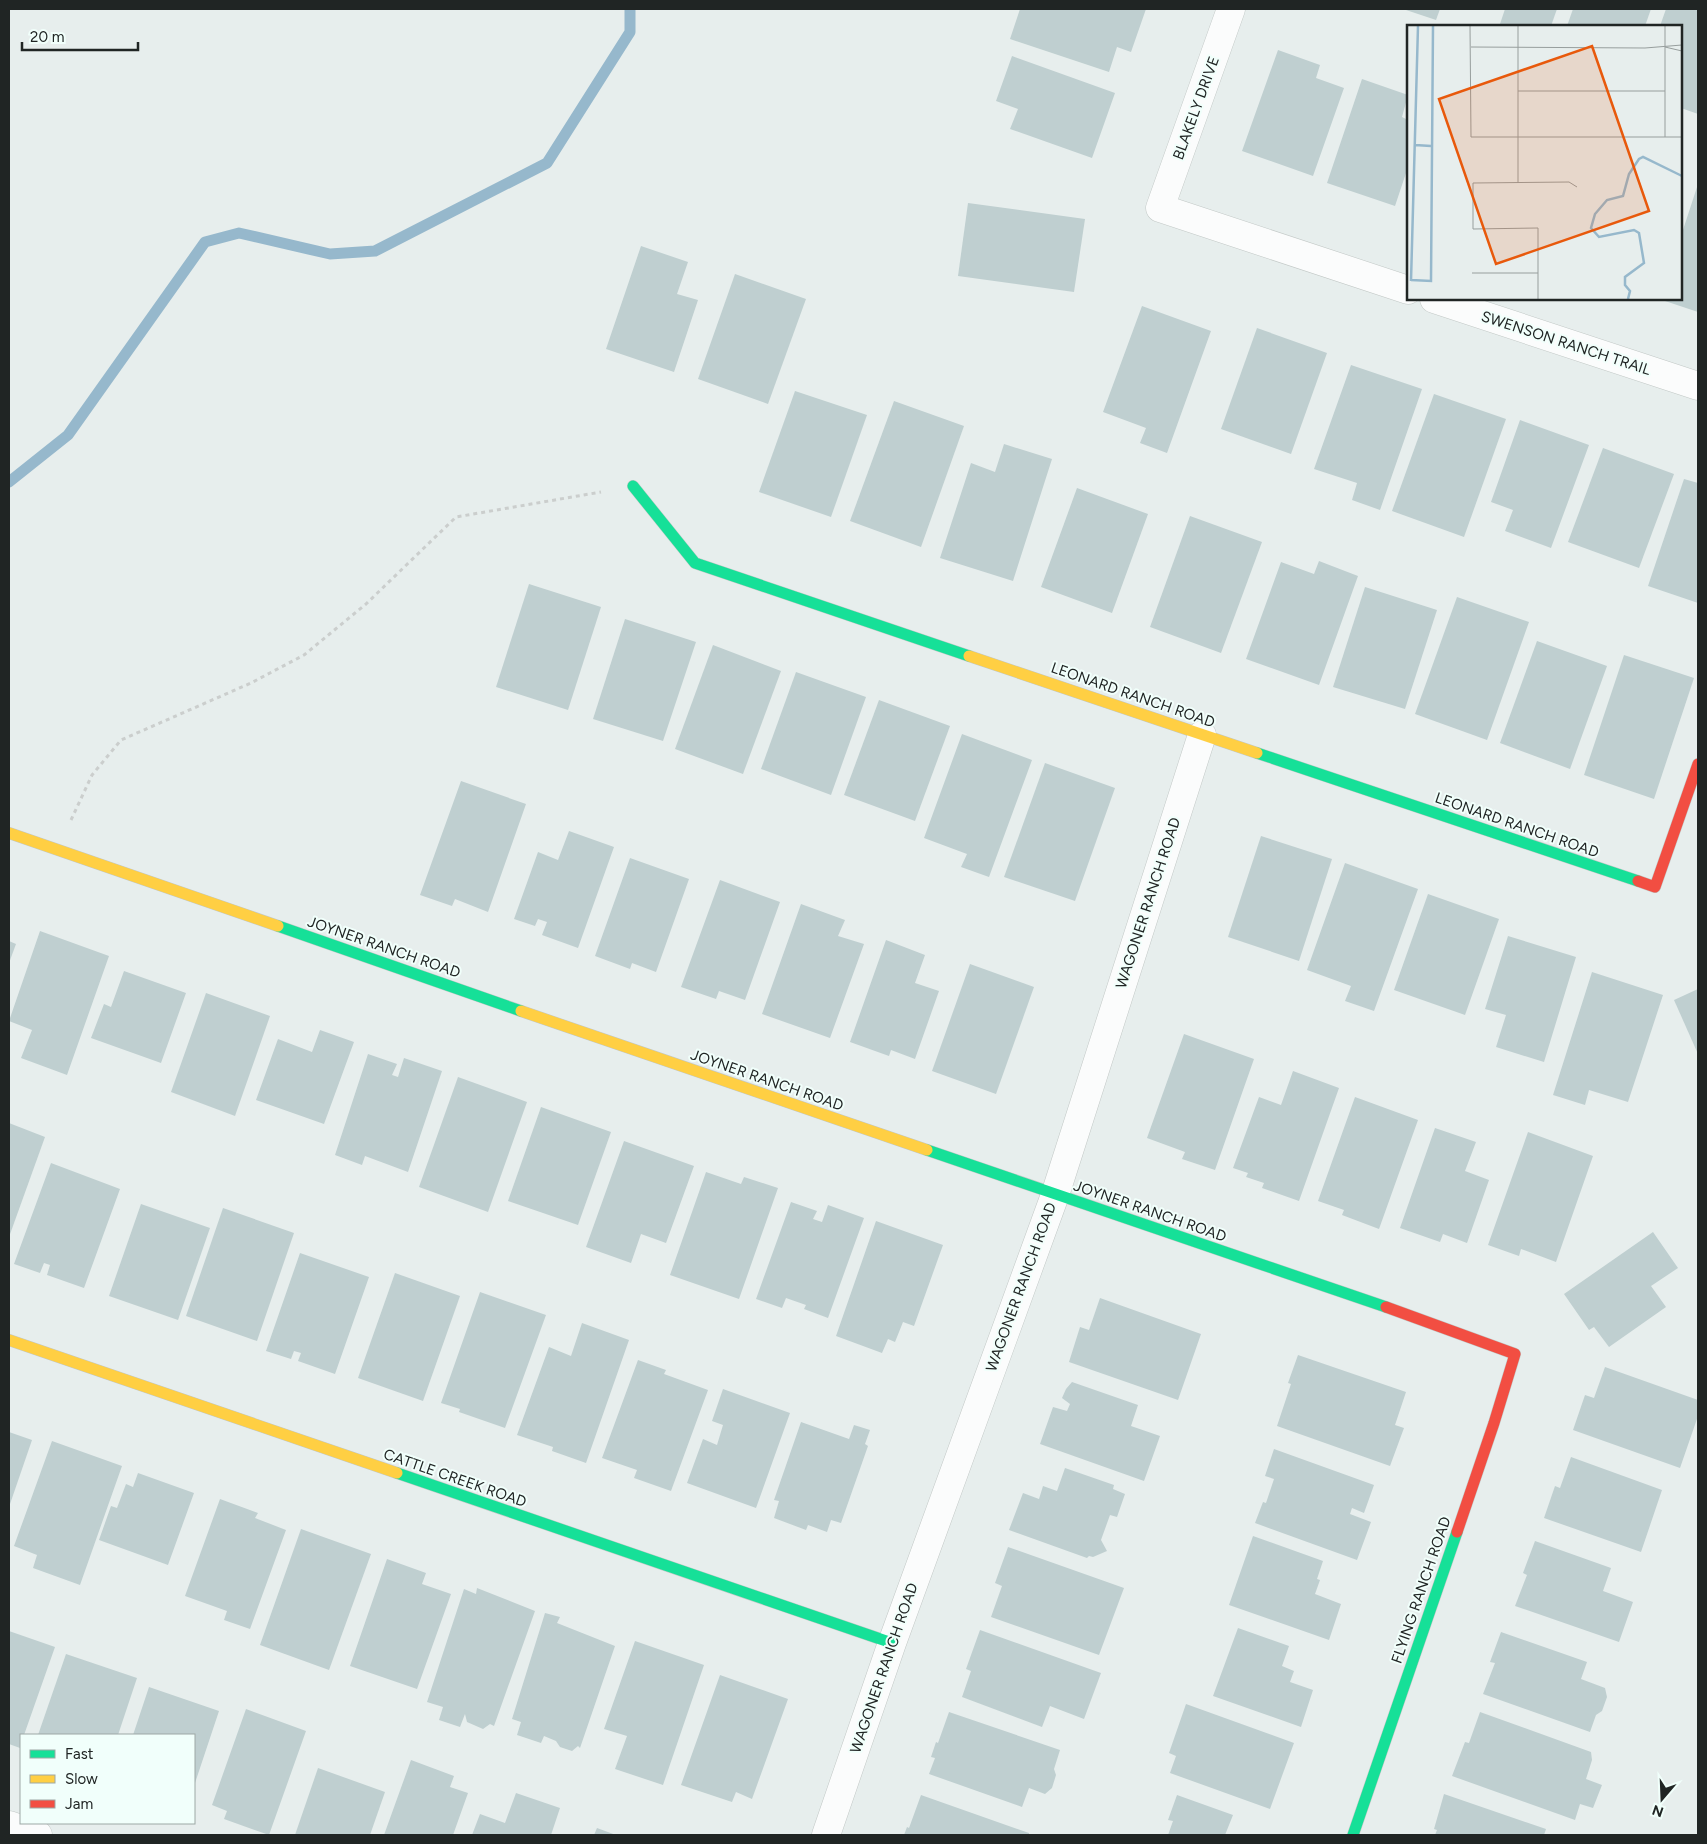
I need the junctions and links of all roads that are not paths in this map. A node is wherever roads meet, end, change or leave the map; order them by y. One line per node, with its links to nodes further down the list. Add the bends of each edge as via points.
1 (1232, 9): 2 (street, BLAKELY DRIVE, via 1160,208)
2 (1407, 290)
3 (1437, 300): 4 (street, SWENSON RANCH TRAIL)
4 (1698, 386)
5 (633, 486): 6 (street, LEONARD RANCH ROAD, via 695,563)
6 (1202, 735): 7 (street, LEONARD RANCH ROAD, via 1655,887); 9 (street, WAGONER RANCH ROAD)
7 (1698, 764)
8 (9, 833): 9 (street, JOYNER RANCH ROAD)
9 (1055, 1194): 11 (street, JOYNER RANCH ROAD); 12 (street, WAGONER RANCH ROAD)
10 (9, 1340): 12 (street, CATTLE CREEK ROAD)
11 (1516, 1354): 16 (street, FLYING RANCH ROAD)
12 (892, 1643): 15 (street, WAGONER RANCH ROAD)
13 (9, 1825): 14 (street)
14 (38, 1835)
15 (826, 1835)
16 (1353, 1835)

